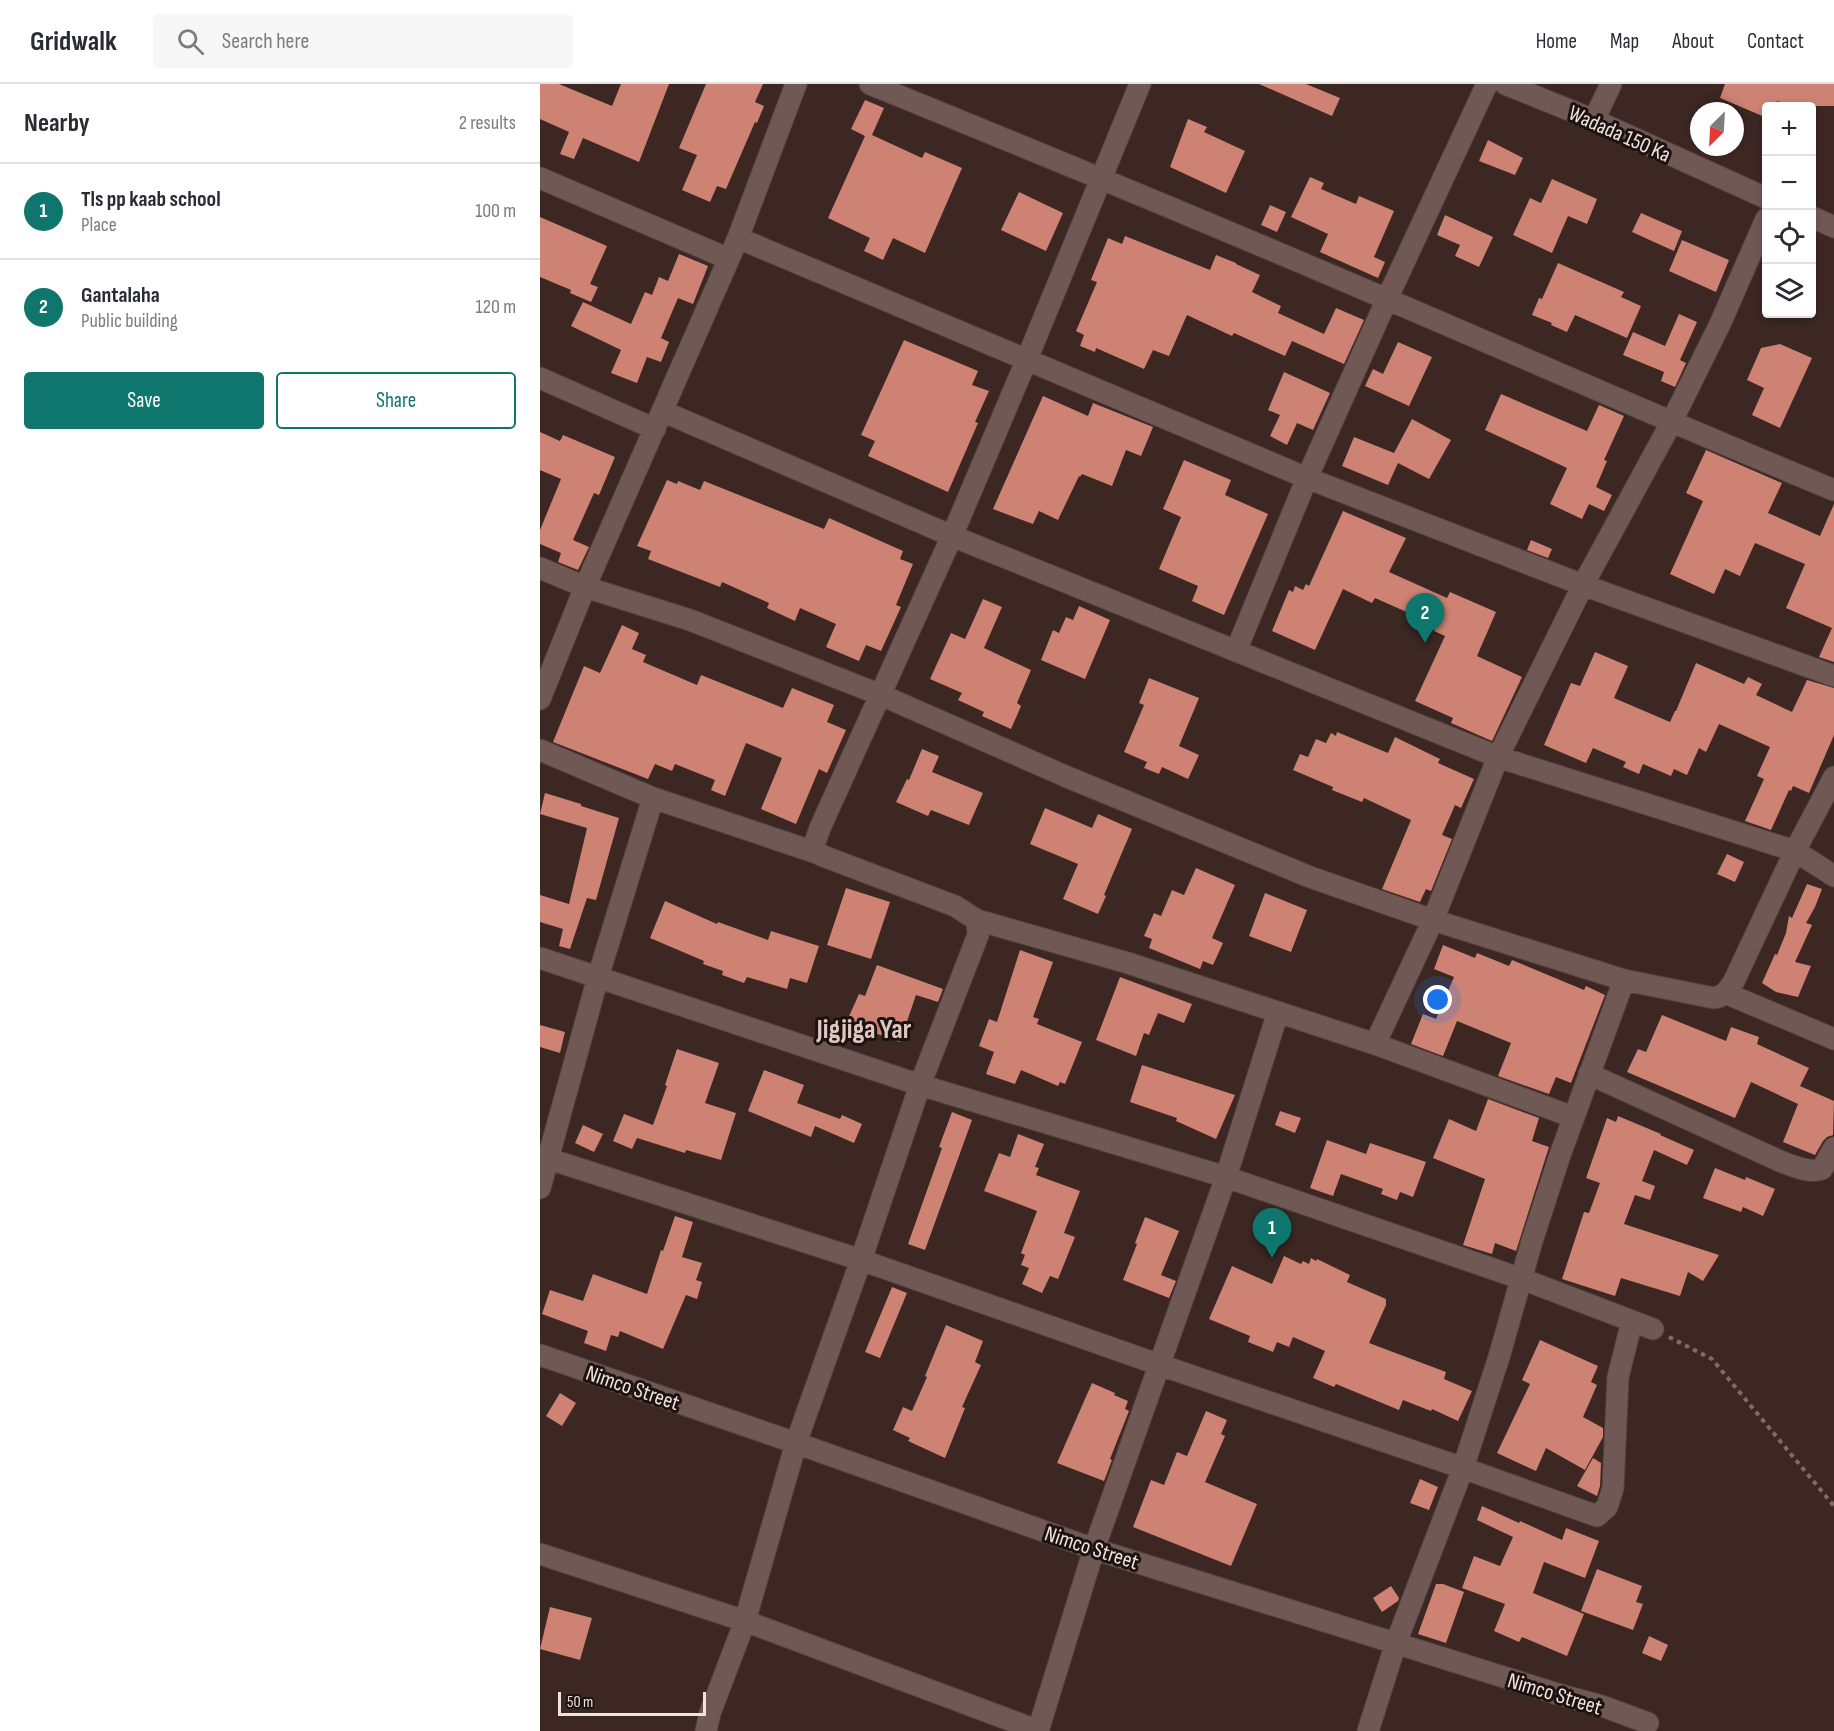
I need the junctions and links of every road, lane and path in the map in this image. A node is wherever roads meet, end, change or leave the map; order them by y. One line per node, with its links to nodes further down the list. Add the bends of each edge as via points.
1 (796, 84): 14 (street)
2 (870, 84): 9 (street)
3 (1140, 84): 9 (street)
4 (1486, 84): 16 (street)
5 (1505, 84): 7 (street, Wadada 150 Ka)
6 (1611, 84): 7 (street)
7 (1594, 120): 10 (street, Wadada 150 Ka)
8 (540, 178): 15 (street)
9 (1102, 178): 16 (street); 17 (street)
10 (1762, 196)
11 (1816, 218): 12 (street)
12 (1834, 225)
13 (1762, 230): 20 (street)
14 (738, 238): 15 (street); 17 (street)
15 (729, 259): 19 (street)
16 (1387, 299): 20 (street); 21 (street)
17 (1028, 359): 21 (street); 23 (street)
18 (540, 378): 19 (street)
19 (658, 420): 23 (street); 26 (street)
20 (1671, 423): 22 (street); 25 (street)
21 (1307, 478): 25 (street); 27 (street)
22 (1834, 490)
23 (952, 536): 27 (street); 29 (street)
24 (540, 568): 26 (street)
25 (1583, 585): 28 (street); 32 (street)
26 (585, 587): 29 (street, via 690,620); 30 (street)
27 (1236, 651): 32 (street)
28 (1834, 676)
29 (881, 695): 36 (street, via 814,841); 39 (street, via 1209,837)
30 (540, 699)
31 (540, 750): 34 (street)
32 (1498, 757): 35 (street); 39 (street)
33 (1834, 777): 35 (street)
34 (653, 798): 36 (street); 41 (street)
35 (1795, 851): 37 (street); 43 (street)
36 (817, 853): 38 (street, via 955,906)
37 (1834, 876)
38 (976, 920): 44 (street, via 1128,963); 48 (street, via 978,935)
39 (1432, 920): 42 (street); 46 (street)
40 (540, 958): 41 (street)
41 (598, 976): 48 (street); 51 (street)
42 (1624, 980): 43 (street, via 1713,998); 47 (street)
43 (1725, 993): 45 (street)
44 (1278, 1012): 46 (street); 52 (street)
45 (1834, 1040)
46 (1375, 1044): 49 (street)
47 (1589, 1074): 49 (street); 50 (street, via 1807,1170 1822,1169)
48 (920, 1085): 52 (street); 54 (street)
49 (1574, 1117): 55 (street)
50 (1834, 1148)
51 (545, 1157): 53 (street); 54 (street)
52 (1226, 1177): 55 (street); 59 (street)
53 (540, 1188)
54 (861, 1260): 59 (street); 60 (street)
55 (1522, 1279): 56 (street); 61 (street)
56 (1632, 1321): 57 (street); 61 (street, via 1618,1377 1613,1488 1607,1507 1597,1516)
57 (1653, 1329): 62 (path, via 1712,1359)
58 (540, 1355): 60 (street, Nimco Street)
59 (1160, 1365): 61 (street); 63 (street)
60 (796, 1443): 63 (street, Nimco Street); 65 (street)
61 (1463, 1468): 66 (street)
62 (1834, 1506)
63 (1094, 1549): 66 (street, Nimco Street); 69 (street)
64 (540, 1554): 65 (street)
65 (745, 1621): 68 (street); 69 (street)
66 (1396, 1642): 67 (street, Nimco Street); 70 (street)
67 (1648, 1723)
68 (706, 1731)
69 (1039, 1731)
70 (1368, 1731)

